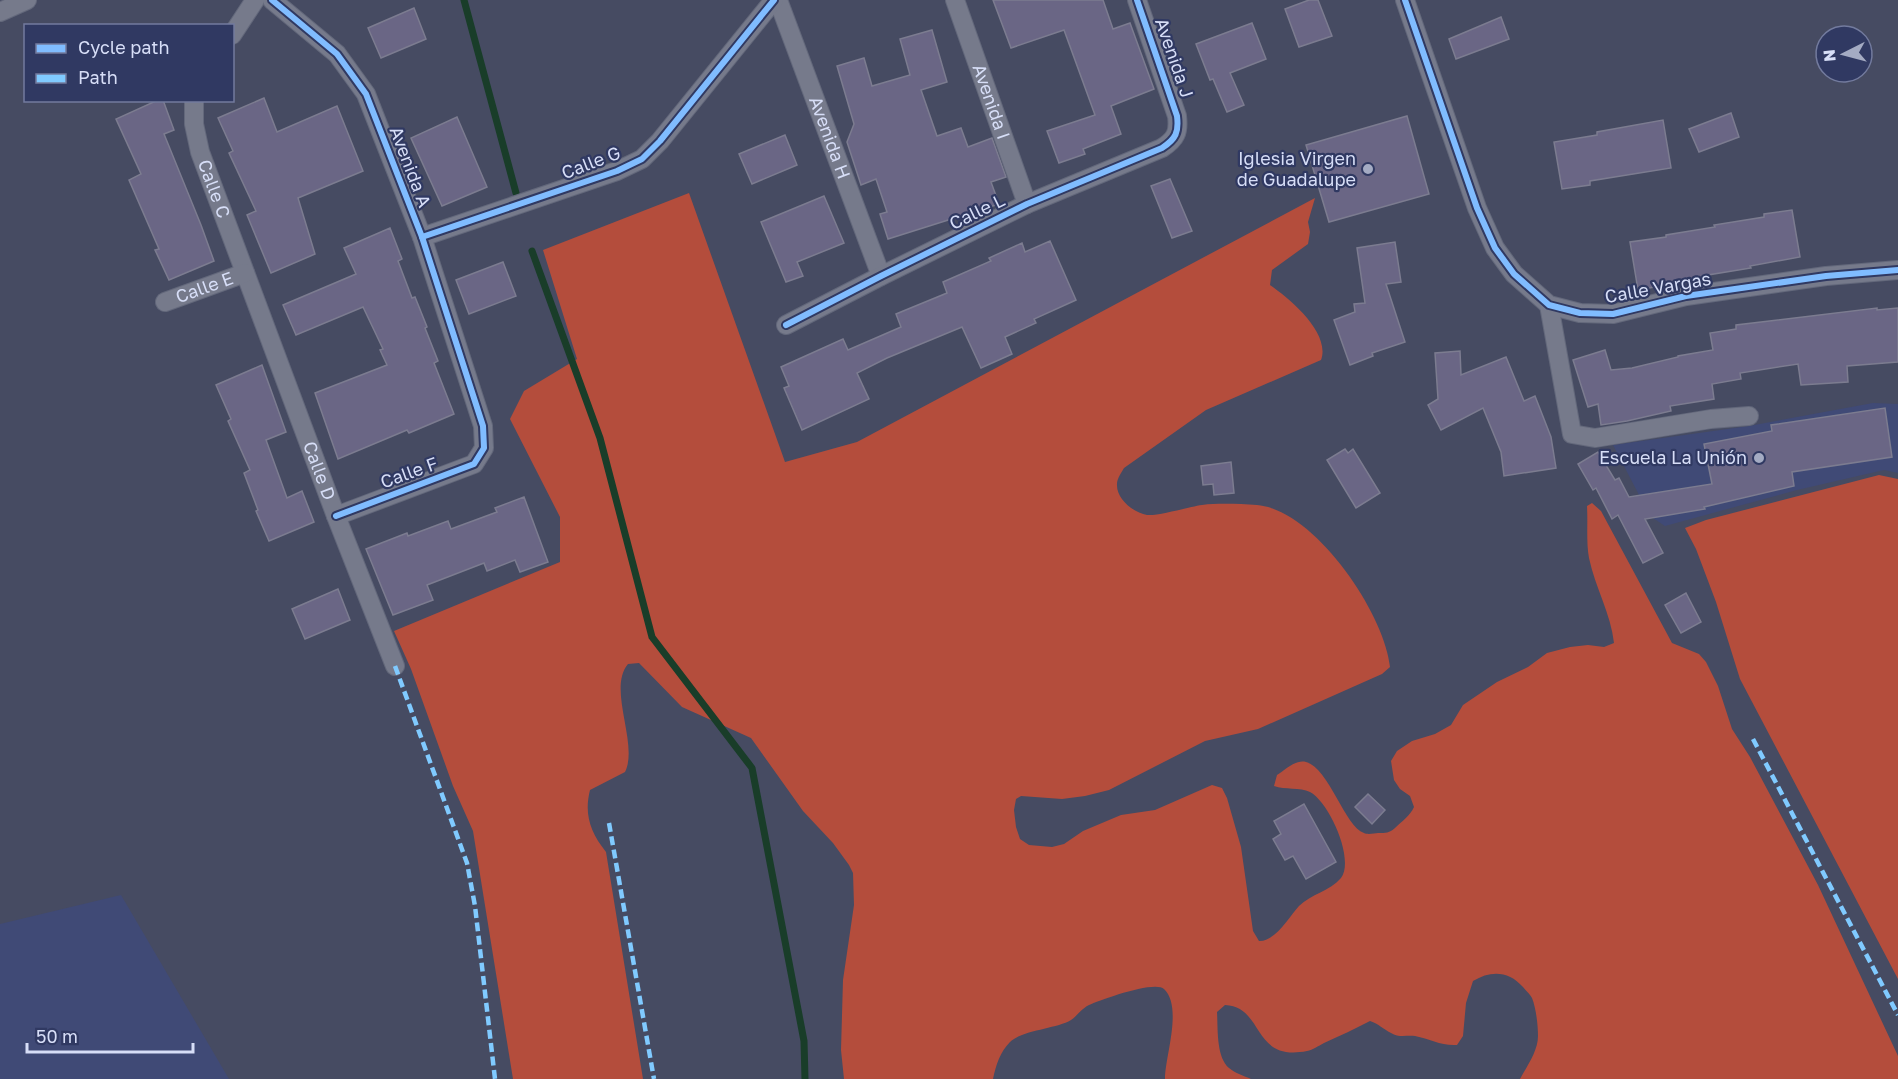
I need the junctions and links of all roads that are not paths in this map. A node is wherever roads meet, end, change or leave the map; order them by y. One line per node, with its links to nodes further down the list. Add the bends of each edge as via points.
1 (27, 0): 8 (street)
2 (255, 0): 9 (street)
3 (272, 0): 13 (street, Avenida A, via 337,54 366,94)
4 (776, 0): 13 (street, Calle G, via 642,159); 16 (street, Avenida H)
5 (955, 0): 12 (street, Avenida I)
6 (1137, 0): 11 (street, Avenida J, via 1170,90)
7 (1405, 0): 18 (street, Calle Vargas, via 1477,208 1495,248 1514,274)
8 (0, 12)
9 (234, 32)
10 (194, 102): 15 (street, Calle C, via 200,152)
11 (1179, 128): 12 (street, Calle L, via 1174,140 1162,148)
12 (1027, 204): 16 (street, Calle L)
13 (422, 237): 21 (street, Avenida A, via 483,426)
14 (1898, 270): 18 (street, Calle Vargas, via 1686,296 1613,314 1580,314)
15 (245, 273): 17 (street, Calle E); 22 (street, Calle D)
16 (880, 276): 19 (street, Calle L)
17 (165, 302)
18 (1549, 305): 20 (street, via 1572,434 1596,438)
19 (786, 325)
20 (1749, 416)
21 (484, 448): 22 (street, Calle F, via 474,464)
22 (336, 516): 23 (street, Calle D)
23 (395, 666)

